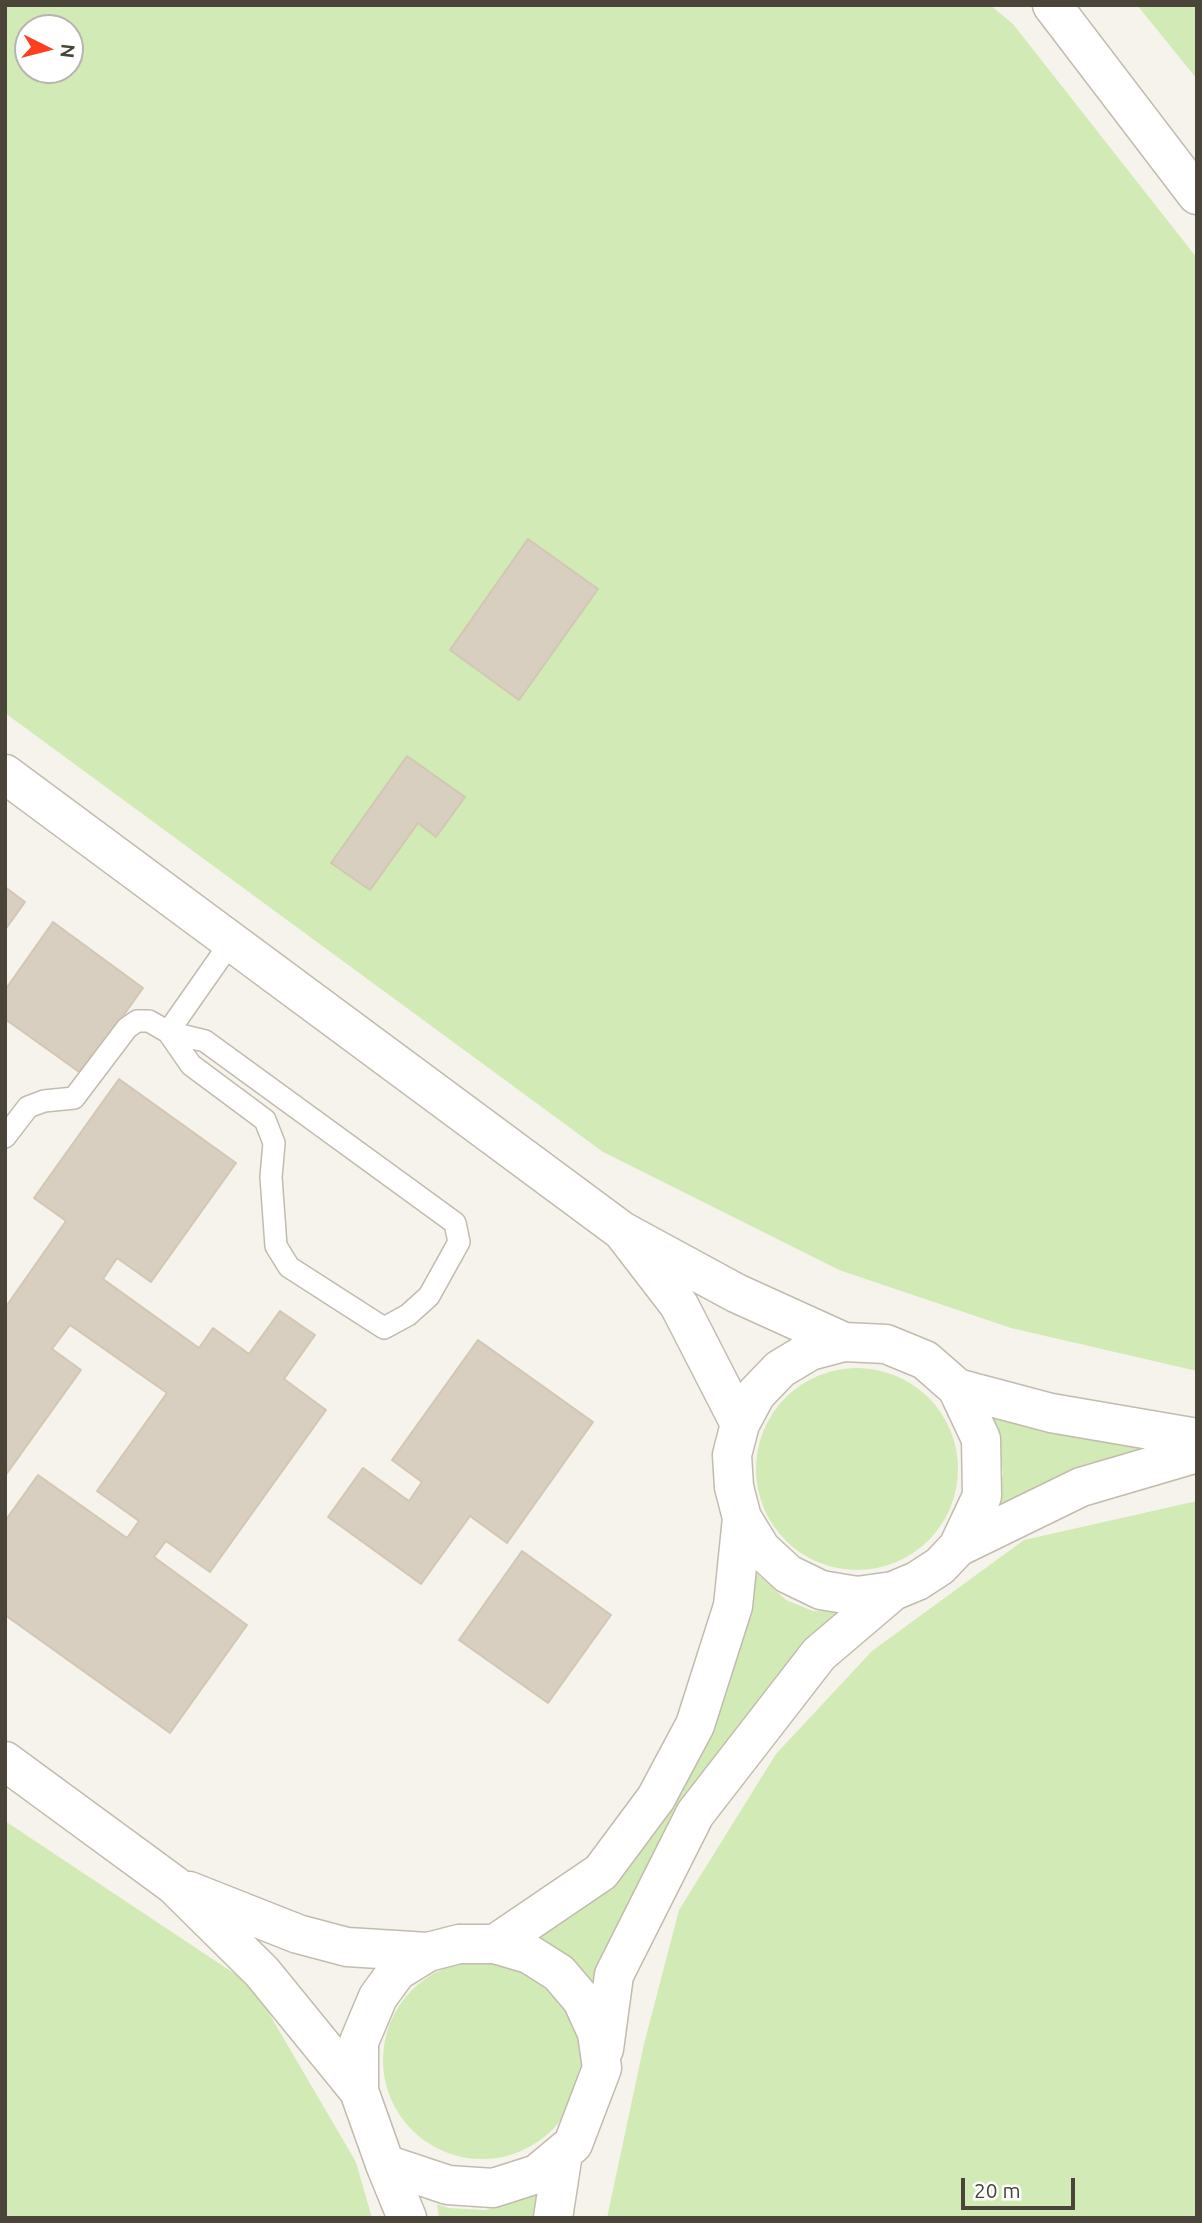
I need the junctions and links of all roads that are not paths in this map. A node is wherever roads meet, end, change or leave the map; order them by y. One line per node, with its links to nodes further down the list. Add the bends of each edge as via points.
1 (1052, 5): 2 (street)
2 (1197, 195)
3 (5, 774): 4 (street)
4 (231, 942): 5 (lane); 7 (street)
5 (168, 1032): 5 (lane, via 191,1065 265,1120 274,1143 271,1177 276,1246 289,1267 384,1328 429,1296 459,1242 455,1223 205,1041); 6 (lane, via 149,1021 137,1021 74,1098 28,1107)
6 (5, 1137)
7 (622, 1231): 8 (street, via 736,1293); 10 (street, via 679,1305)
8 (844, 1342): 9 (street, via 886,1344 925,1360); 10 (street, via 810,1351 780,1369 756,1394)
9 (957, 1388): 11 (street, via 1051,1413); 14 (street, via 981,1439 982,1496)
10 (740, 1424): 13 (street, via 733,1455 734,1487)
11 (1197, 1438)
12 (1197, 1453): 14 (street, via 1082,1487)
13 (742, 1518): 15 (street, via 761,1549 788,1574 821,1590 857,1596); 18 (street, via 733,1606 695,1725 656,1798 601,1872)
14 (958, 1546): 15 (street, via 940,1566)
15 (893, 1591): 20 (street, via 818,1654 695,1814 614,1975)
16 (5, 1761): 17 (street)
17 (174, 1885): 19 (street, via 298,1934 347,1947); 21 (street, via 262,1972)
18 (495, 1944): 19 (street, via 459,1944); 20 (street, via 529,1954 559,1973 582,2000 597,2032)
19 (428, 1952): 21 (street, via 397,1971 378,1997 359,2042)
20 (602, 2068): 22 (street, via 583,2123)
21 (359, 2091): 23 (street)
22 (563, 2153): 23 (street, via 537,2174 494,2188 448,2185); 25 (street)
23 (385, 2164): 24 (street)
24 (407, 2218)
25 (553, 2218)

